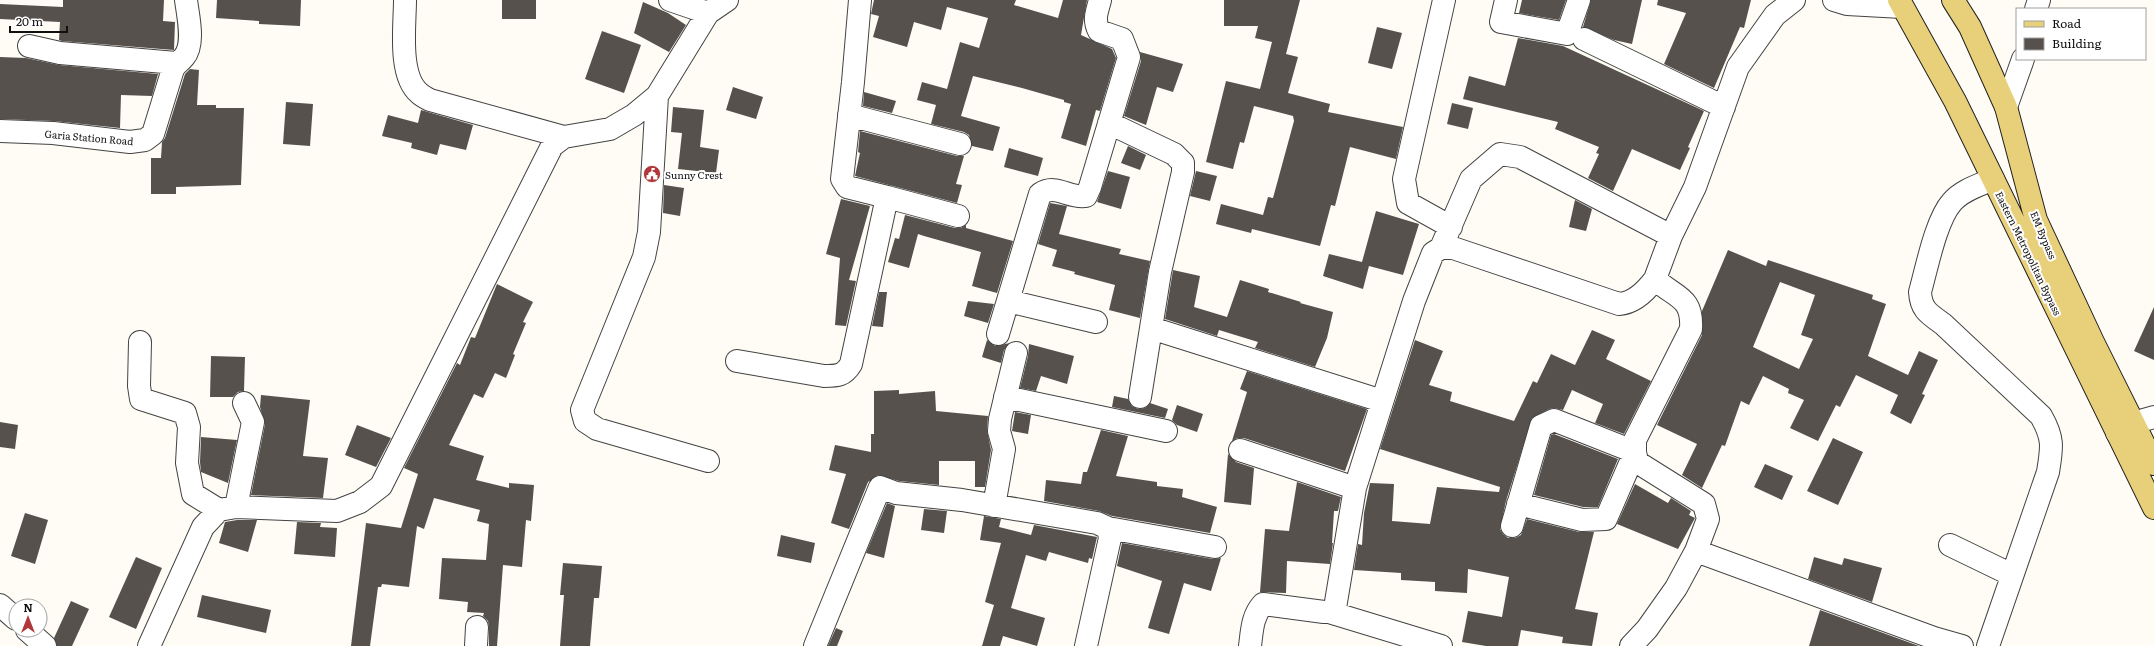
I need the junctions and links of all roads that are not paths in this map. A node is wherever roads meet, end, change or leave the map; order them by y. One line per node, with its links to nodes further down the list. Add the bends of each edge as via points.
1 (186, 0): 18 (street, Garia Station Road, via 190,42 184,57)
2 (405, 0): 25 (street, via 404,56 411,82 418,93 430,100)
3 (670, 0): 14 (street)
4 (727, 0): 14 (street)
5 (860, 0): 22 (street)
6 (1100, 0): 23 (street, via 1095,14 1099,30 1122,39 1129,57)
7 (1444, 0): 30 (street, via 1404,178 1408,203)
8 (1506, 0): 9 (street, via 1501,22 1567,34)
9 (1579, 0)
10 (1794, 0): 20 (street, via 1775,15 1738,66)
11 (1834, 0): 13 (street, via 1847,4)
12 (1953, 0): 21 (main road, EM Bypass, via 1970,27)
13 (1900, 3): 27 (main road, Eastern Metropolitan Bypass, via 1955,101)
14 (708, 13): 19 (street)
15 (1584, 39): 20 (street)
16 (28, 46): 18 (street, via 60,53)
17 (2023, 60): 21 (street)
18 (176, 63): 24 (street, Garia Station Road, via 153,134 145,140 130,142 53,133)
19 (657, 96): 25 (street, via 634,115 610,129); 50 (street, via 649,232 644,257 582,410 585,421 597,429)
20 (1724, 107): 31 (street, via 1695,187)
21 (2006, 107): 46 (main road, EM Bypass, via 2036,220)
22 (849, 115): 26 (street); 28 (street, via 842,179 847,187)
23 (1109, 123): 34 (street, via 1086,196 1077,198 1055,189 1047,189 1040,194); 36 (street, via 1174,154 1182,163)
24 (0, 131)
25 (564, 137): 55 (street, via 552,146 381,486 360,502 337,511)
26 (960, 144)
27 (1993, 179): 46 (main road, Eastern Metropolitan Bypass); 62 (street, via 1953,201 1942,218 1920,292 1921,304 1928,314 1943,324 2041,416 2050,433 2052,450 2048,472)
28 (887, 197): 29 (street); 40 (street, via 853,356 847,371 838,376 824,376)
29 (958, 216)
30 (1451, 226): 31 (street, via 1471,179 1500,154 1520,157); 32 (street)
31 (1671, 236): 33 (street)
32 (1441, 248): 33 (street, via 1453,248 1619,304 1628,303 1650,286); 43 (street, via 1433,253 1430,259)
33 (1654, 279): 49 (street, via 1685,301 1692,316 1691,329 1635,440)
34 (1008, 301): 35 (street); 37 (street)
35 (1096, 322)
36 (1151, 328): 42 (street); 43 (street)
37 (998, 334)
38 (140, 342): 55 (street, via 141,400 185,413 189,427 187,463 192,494)
39 (1016, 353): 41 (street)
40 (737, 361)
41 (1005, 397): 47 (street); 54 (street, via 999,431 1004,449)
42 (1140, 397)
43 (1382, 401): 52 (street)
44 (244, 403): 55 (street, via 253,422)
45 (2154, 417): 46 (street)
46 (2125, 428): 51 (main road, EM Bypass); 56 (main road, Eastern Metropolitan Bypass)
47 (1166, 431)
48 (1240, 450): 52 (street)
49 (1635, 452): 53 (street, via 1606,519 1582,520); 53 (street, via 1554,420 1541,426); 61 (street, via 1638,462 1648,470 1704,504 1708,519)
50 (708, 461)
51 (2154, 464)
52 (1355, 488): 65 (street, via 1337,603)
53 (1518, 504): 57 (street)
54 (994, 506): 58 (street, via 1098,523); 70 (street, via 896,493 880,487)
55 (227, 508): 69 (street, via 203,527)
56 (2154, 508)
57 (1512, 526)
58 (1108, 528): 60 (street); 71 (street, via 1110,538)
59 (1950, 545): 62 (street)
60 (1215, 548)
61 (1696, 551): 67 (street); 74 (street, via 1676,588 1647,629)
62 (2012, 575): 76 (street)
63 (0, 605): 64 (street)
64 (8, 612)
65 (1329, 612): 72 (street, via 1263,604 1253,621); 73 (street)
66 (36, 638): 68 (street)
67 (1933, 642): 75 (street)
68 (45, 646)
69 (149, 646)
70 (815, 646)
71 (1086, 646)
72 (1250, 646)
73 (1441, 646)
74 (1631, 646)
75 (1962, 646)
76 (1988, 646)

